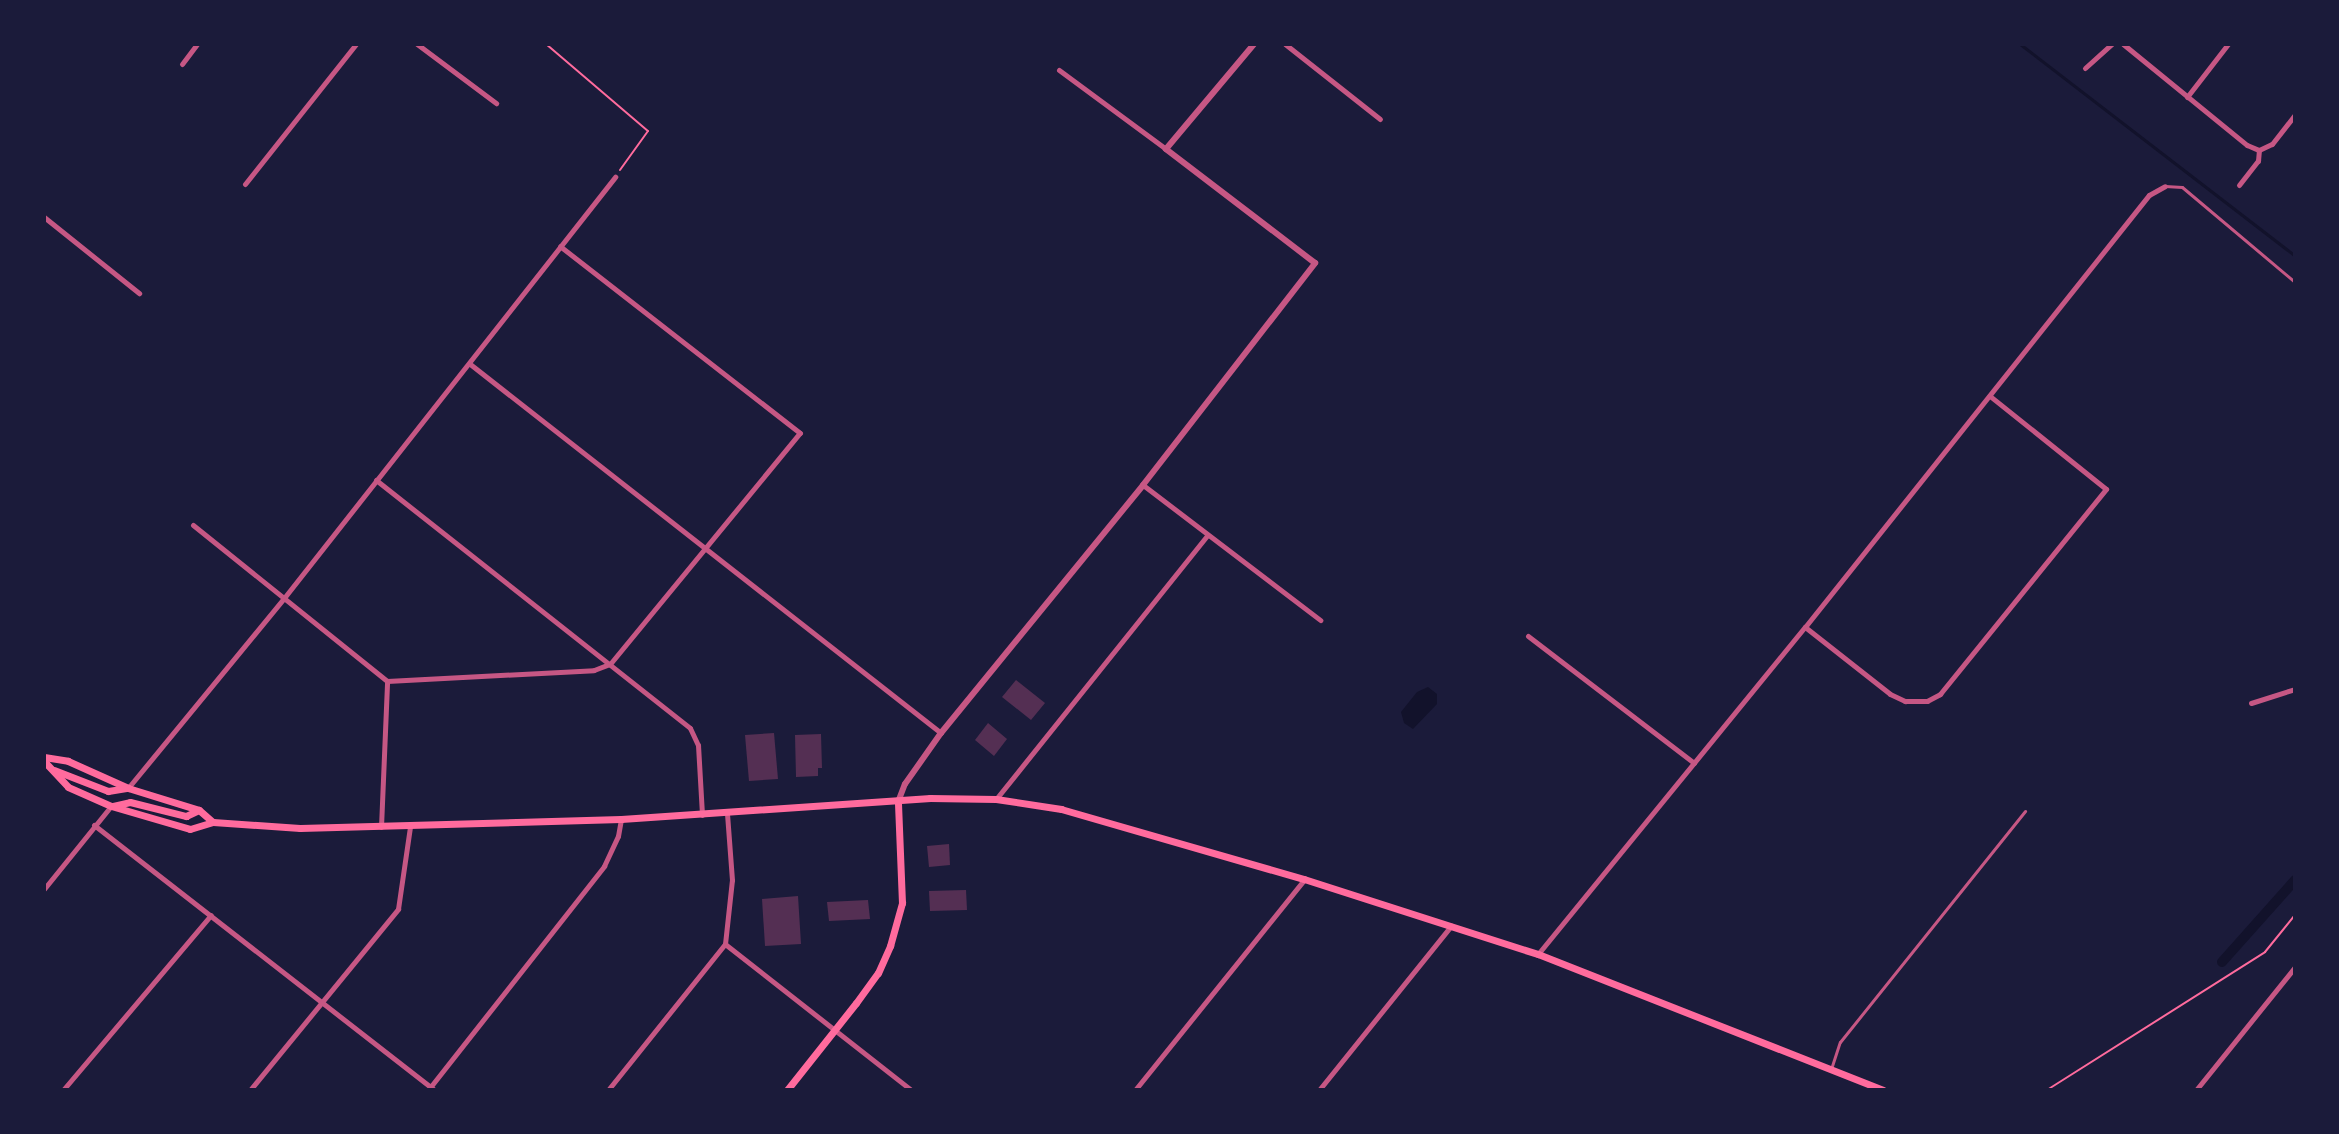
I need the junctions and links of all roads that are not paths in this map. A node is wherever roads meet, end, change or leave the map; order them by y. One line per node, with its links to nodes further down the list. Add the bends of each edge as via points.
1 (197, 44): 9 (street)
2 (356, 44): 19 (street)
3 (417, 44): 13 (street)
4 (1254, 44): 16 (street)
5 (1285, 44): 15 (street)
6 (2112, 44): 10 (street)
7 (2123, 44): 12 (street)
8 (2228, 44): 12 (street)
9 (182, 64)
10 (2085, 68)
11 (1059, 70): 16 (street)
12 (2187, 97): 17 (street)
13 (496, 103)
14 (2295, 115): 17 (street, via 2272,144)
15 (1380, 119)
16 (1166, 149): 29 (street, via 1315,263)
17 (2259, 150): 20 (street, via 2258,161)
18 (615, 177): 23 (street)
19 (245, 184)
20 (2239, 185)
21 (2165, 186): 24 (lane, via 2182,187); 27 (street, via 2149,195)
22 (44, 217): 25 (street)
23 (560, 246): 26 (street); 32 (street, via 800,433)
24 (2295, 282)
25 (139, 293)
26 (470, 364): 28 (street); 32 (street)
27 (1990, 396): 35 (street); 35 (street, via 2106,489 1940,694 1918,702 1890,694)
28 (376, 480): 33 (street); 37 (street)
29 (1143, 485): 31 (street); 41 (street)
30 (193, 525): 33 (street)
31 (1207, 536): 34 (street); 45 (street)
32 (705, 549): 37 (street); 41 (street)
33 (284, 598): 38 (street); 44 (street)
34 (1320, 620)
35 (1805, 627): 43 (street)
36 (1528, 636): 43 (street)
37 (610, 664): 38 (street, via 594,670); 51 (street, via 690,728 698,745)
38 (387, 681): 55 (street)
39 (2295, 689): 40 (street)
40 (2251, 703)
41 (941, 733): 46 (street)
42 (45, 762): 44 (main road, via 68,761); 44 (main road, via 108,791); 47 (main road, via 68,787)
43 (1694, 763): 62 (street)
44 (128, 788): 48 (main road)
45 (996, 799): 46 (main road); 57 (main road, via 1086,815)
46 (898, 802): 50 (main road); 65 (main road, via 902,903 878,973)
47 (111, 806): 48 (main road, via 130,802 186,816); 53 (main road, via 190,829); 54 (street)
48 (199, 810): 53 (main road)
49 (2025, 811): 66 (lane, via 1840,1042)
50 (727, 814): 51 (main road); 61 (street, via 732,880)
51 (702, 815): 52 (main road)
52 (621, 819): 56 (main road); 67 (street, via 604,866)
53 (213, 822): 55 (main road, via 271,828)
54 (94, 825): 58 (street); 59 (street)
55 (381, 827): 56 (main road)
56 (410, 827): 64 (street, via 398,909)
57 (1304, 879): 60 (main road); 73 (street)
58 (44, 889)
59 (211, 915): 64 (street); 68 (street)
60 (1451, 925): 62 (main road); 74 (street)
61 (725, 944): 65 (street); 70 (street)
62 (1538, 954): 66 (main road)
63 (2295, 967): 76 (street)
64 (323, 1003): 67 (street); 69 (street)
65 (836, 1031): 71 (main road); 72 (street)
66 (1831, 1069): 75 (main road)
67 (431, 1089)
68 (63, 1090)
69 (250, 1090)
70 (608, 1090)
71 (787, 1090)
72 (911, 1090)
73 (1135, 1090)
74 (1319, 1090)
75 (1883, 1090)
76 (2196, 1090)

